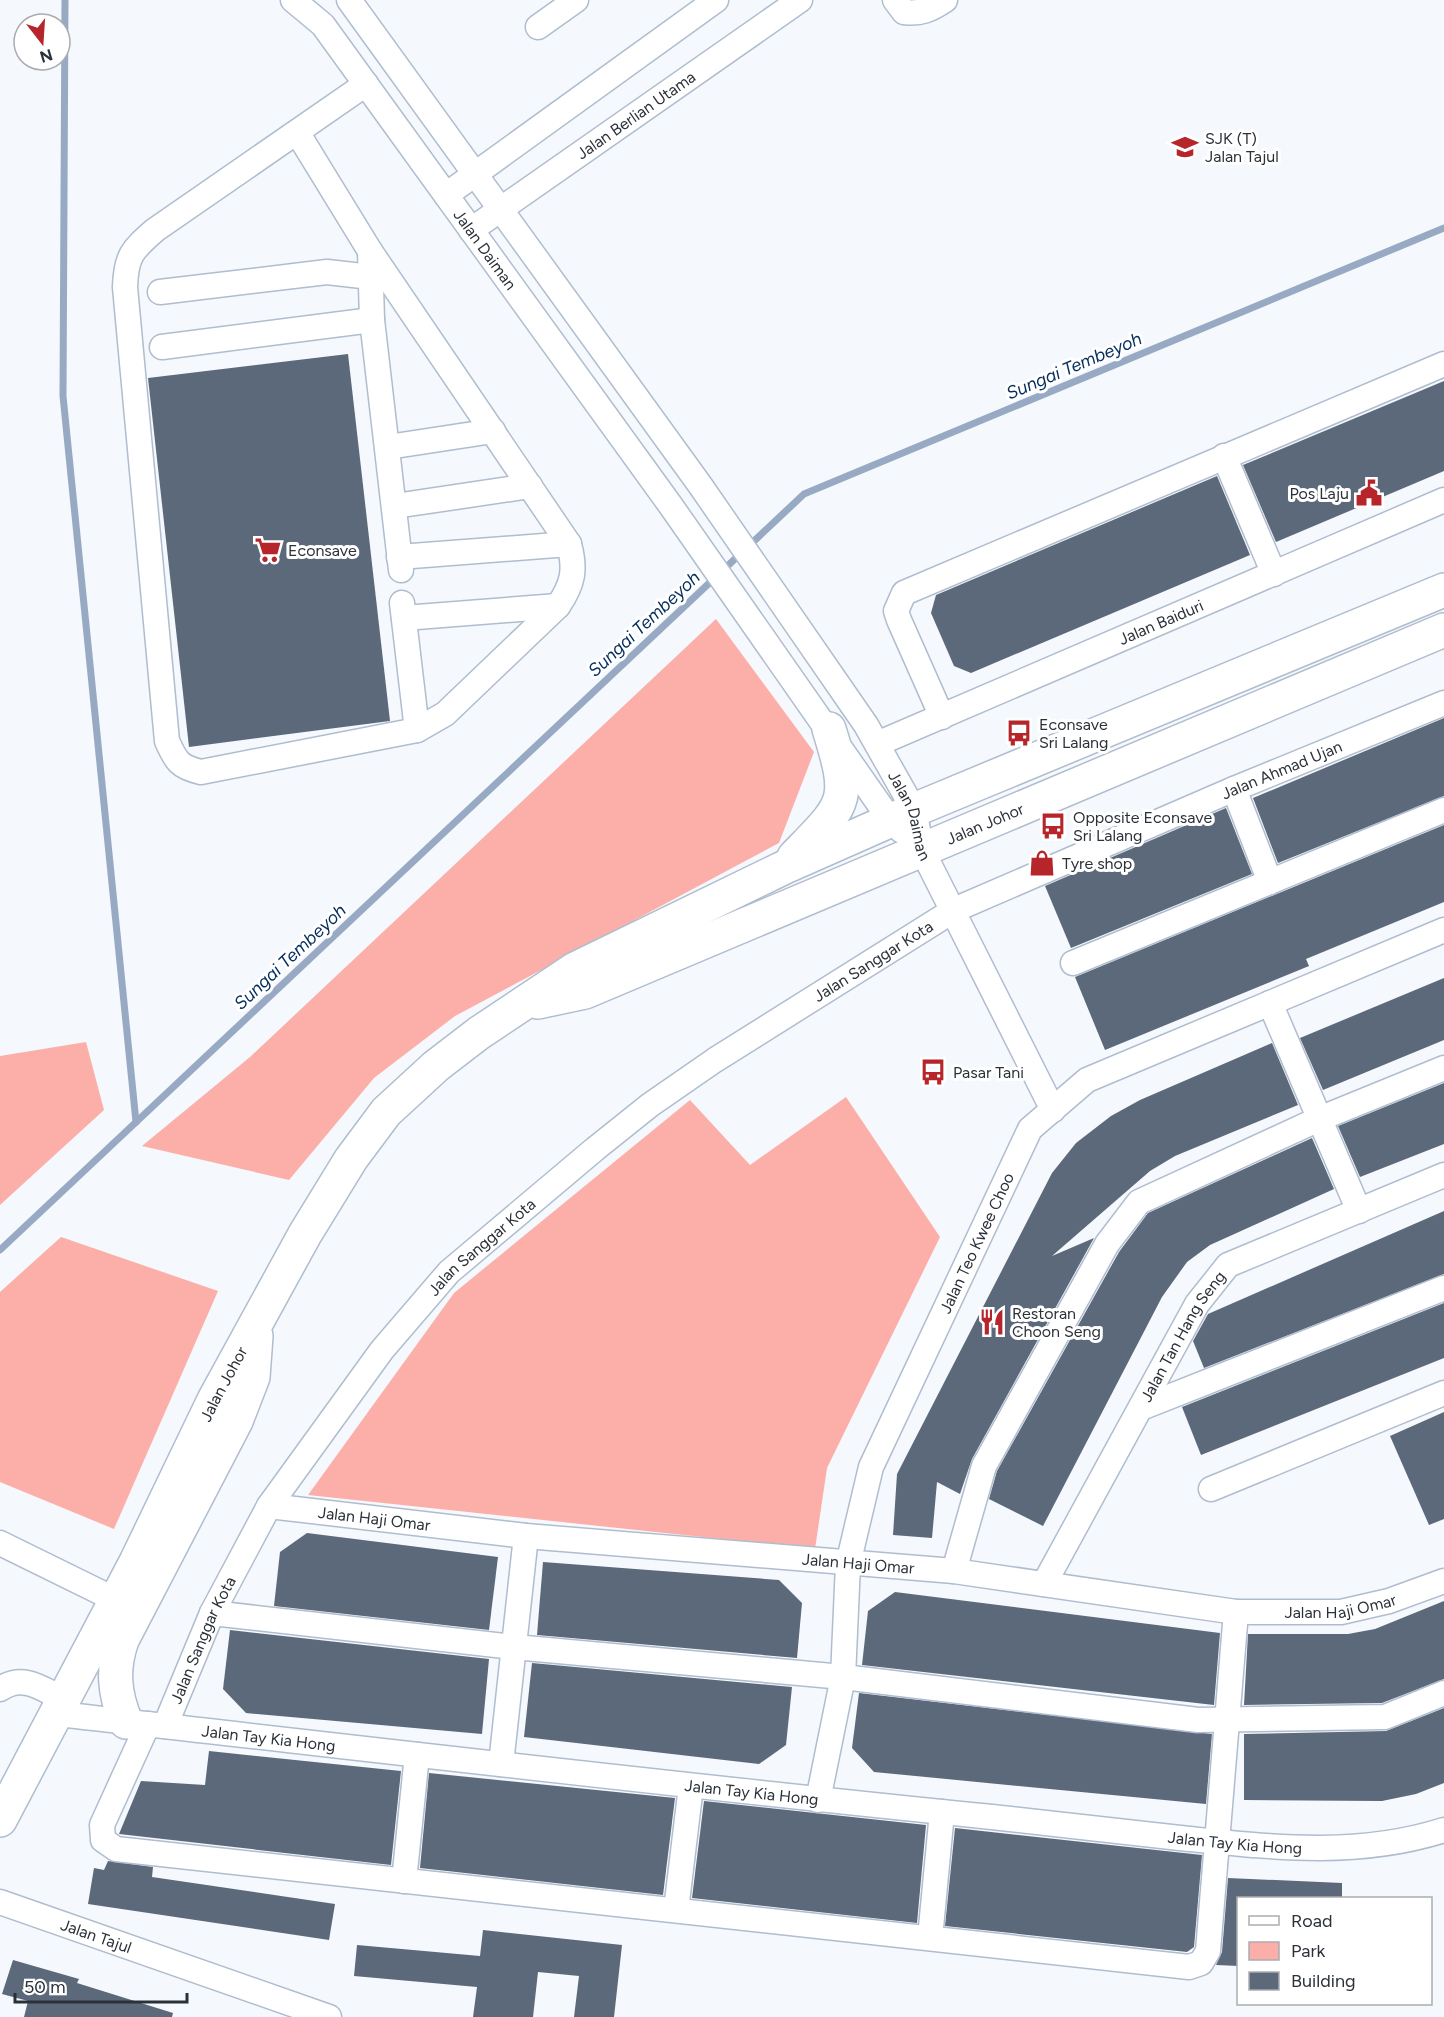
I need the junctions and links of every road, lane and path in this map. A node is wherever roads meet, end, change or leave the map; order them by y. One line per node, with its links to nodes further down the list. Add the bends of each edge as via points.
1 (293, 0): 9 (street, Jalan Daiman, via 323,25)
2 (350, 0): 11 (street)
3 (576, 0): 8 (street)
4 (716, 0): 11 (street)
5 (800, 0): 13 (street, Jalan Berlian Utama)
6 (895, 0): 7 (street, via 904,12 916,14)
7 (945, 0)
8 (538, 27)
9 (366, 84): 10 (street); 12 (street, Jalan Daiman)
10 (297, 132): 15 (street); 35 (street, via 155,230 133,250 126,267 167,741 174,757 185,768 201,772)
11 (476, 172): 12 (street); 13 (street)
12 (446, 195): 14 (street, Jalan Daiman)
13 (502, 208): 14 (street, Jalan Berlian Utama); 36 (street, Jalan Daiman, via 700,485)
14 (471, 230): 34 (street, Jalan Daiman)
15 (370, 251): 16 (street); 21 (street)
16 (371, 277): 17 (street, via 327,273); 18 (street)
17 (160, 292)
18 (372, 320): 19 (street); 22 (street)
19 (162, 347)
20 (1444, 364): 23 (street)
21 (493, 431): 22 (street); 24 (street)
22 (388, 447): 26 (street)
23 (1224, 456): 28 (street); 33 (street, via 904,593 896,611)
24 (530, 486): 26 (street); 27 (street)
25 (1444, 500): 28 (street, Jalan Baiduri)
26 (394, 506): 27 (street, via 400,564)
27 (569, 544): 30 (street, via 574,564 571,586)
28 (1274, 574): 33 (street, Jalan Baiduri)
29 (1444, 590): 39 (highway)
30 (558, 606): 35 (street, via 445,714); 35 (street, via 403,610)
31 (1444, 630): 40 (highway, Jalan Johor)
32 (1444, 703): 37 (street, Jalan Ahmad Ujan)
33 (942, 717): 36 (street, Jalan Baiduri)
34 (829, 729): 39 (street, Jalan Daiman); 41 (highway, via 842,771 839,805)
35 (417, 730)
36 (877, 744): 39 (street, Jalan Daiman)
37 (1234, 789): 42 (street); 43 (street, Jalan Ahmad Ujan)
38 (1444, 810): 42 (street)
39 (903, 816): 40 (street, Jalan Daiman); 41 (highway, Jalan Johor)
40 (922, 850): 43 (street, Jalan Daiman); 47 (highway, Jalan Johor, via 585,992)
41 (785, 867): 47 (highway, Jalan Johor, via 575,969)
42 (1270, 882): 45 (street)
43 (954, 910): 49 (street, Jalan Daiman); 58 (street, Jalan Sanggar Kota, via 650,1105 458,1264 382,1350)
44 (1444, 930): 46 (street, Jalan Teo Kwee Choo)
45 (1073, 963)
46 (1270, 1003): 49 (street, Jalan Teo Kwee Choo, via 1087,1080); 50 (street)
47 (522, 1006): 54 (highway, Jalan Johor, via 436,1066 386,1112 351,1159)
48 (1444, 1068): 50 (street)
49 (1053, 1110): 61 (street, Jalan Teo Kwee Choo, via 1030,1129 871,1467)
50 (1319, 1119): 52 (street); 62 (street, via 1139,1202 1107,1244 984,1467)
51 (1444, 1175): 52 (street, Jalan Tan Hang Seng)
52 (1359, 1210): 56 (street, Jalan Tan Hang Seng, via 1228,1265 1197,1304)
53 (1444, 1288): 56 (street)
54 (257, 1319): 65 (highway, Jalan Johor); 74 (highway, via 253,1377 236,1421 115,1660 117,1700)
55 (1444, 1393): 57 (street)
56 (1141, 1408): 64 (street, Jalan Tan Hang Seng)
57 (1211, 1489)
58 (269, 1506): 59 (street, Jalan Haji Omar); 67 (street, Jalan Sanggar Kota)
59 (526, 1536): 61 (street, Jalan Haji Omar); 68 (street)
60 (0, 1543): 65 (street)
61 (848, 1564): 62 (street, Jalan Haji Omar); 69 (street, Jalan Teo Kwee Choo)
62 (954, 1571): 64 (street, Jalan Haji Omar)
63 (1444, 1581): 66 (street, Jalan Haji Omar, via 1389,1601 1341,1612)
64 (1044, 1584): 66 (street, Jalan Haji Omar)
65 (116, 1600): 72 (highway, Jalan Johor)
66 (1236, 1612): 73 (street)
67 (212, 1613): 68 (street); 74 (street, Jalan Sanggar Kota)
68 (514, 1647): 69 (street); 76 (street)
69 (843, 1677): 73 (street); 78 (street, Jalan Teo Kwee Choo)
70 (0, 1689): 72 (street, Jalan Tay Kia Hong, via 25,1680)
71 (1444, 1693): 73 (street, via 1385,1717)
72 (61, 1707): 74 (street, Jalan Tay Kia Hong); 80 (highway, Jalan Johor)
73 (1227, 1721): 82 (street)
74 (146, 1724): 75 (street, Jalan Tay Kia Hong); 83 (street, Jalan Sanggar Kota, via 102,1825 100,1833 108,1846)
75 (417, 1755): 76 (street, Jalan Tay Kia Hong); 83 (street)
76 (501, 1764): 77 (street, Jalan Tay Kia Hong)
77 (691, 1786): 78 (street, Jalan Tay Kia Hong); 85 (street)
78 (818, 1800): 79 (street, Jalan Tay Kia Hong)
79 (942, 1812): 82 (street, Jalan Tay Kia Hong); 86 (street)
80 (0, 1820)
81 (1444, 1830): 82 (street, Jalan Tay Kia Hong, via 1366,1848 1307,1849)
82 (1218, 1842): 86 (street, via 1208,1951 1196,1966)
83 (404, 1881): 85 (street)
84 (0, 1902): 87 (street, Jalan Tajul)
85 (676, 1910): 86 (street)
86 (930, 1938)
87 (329, 2017)

